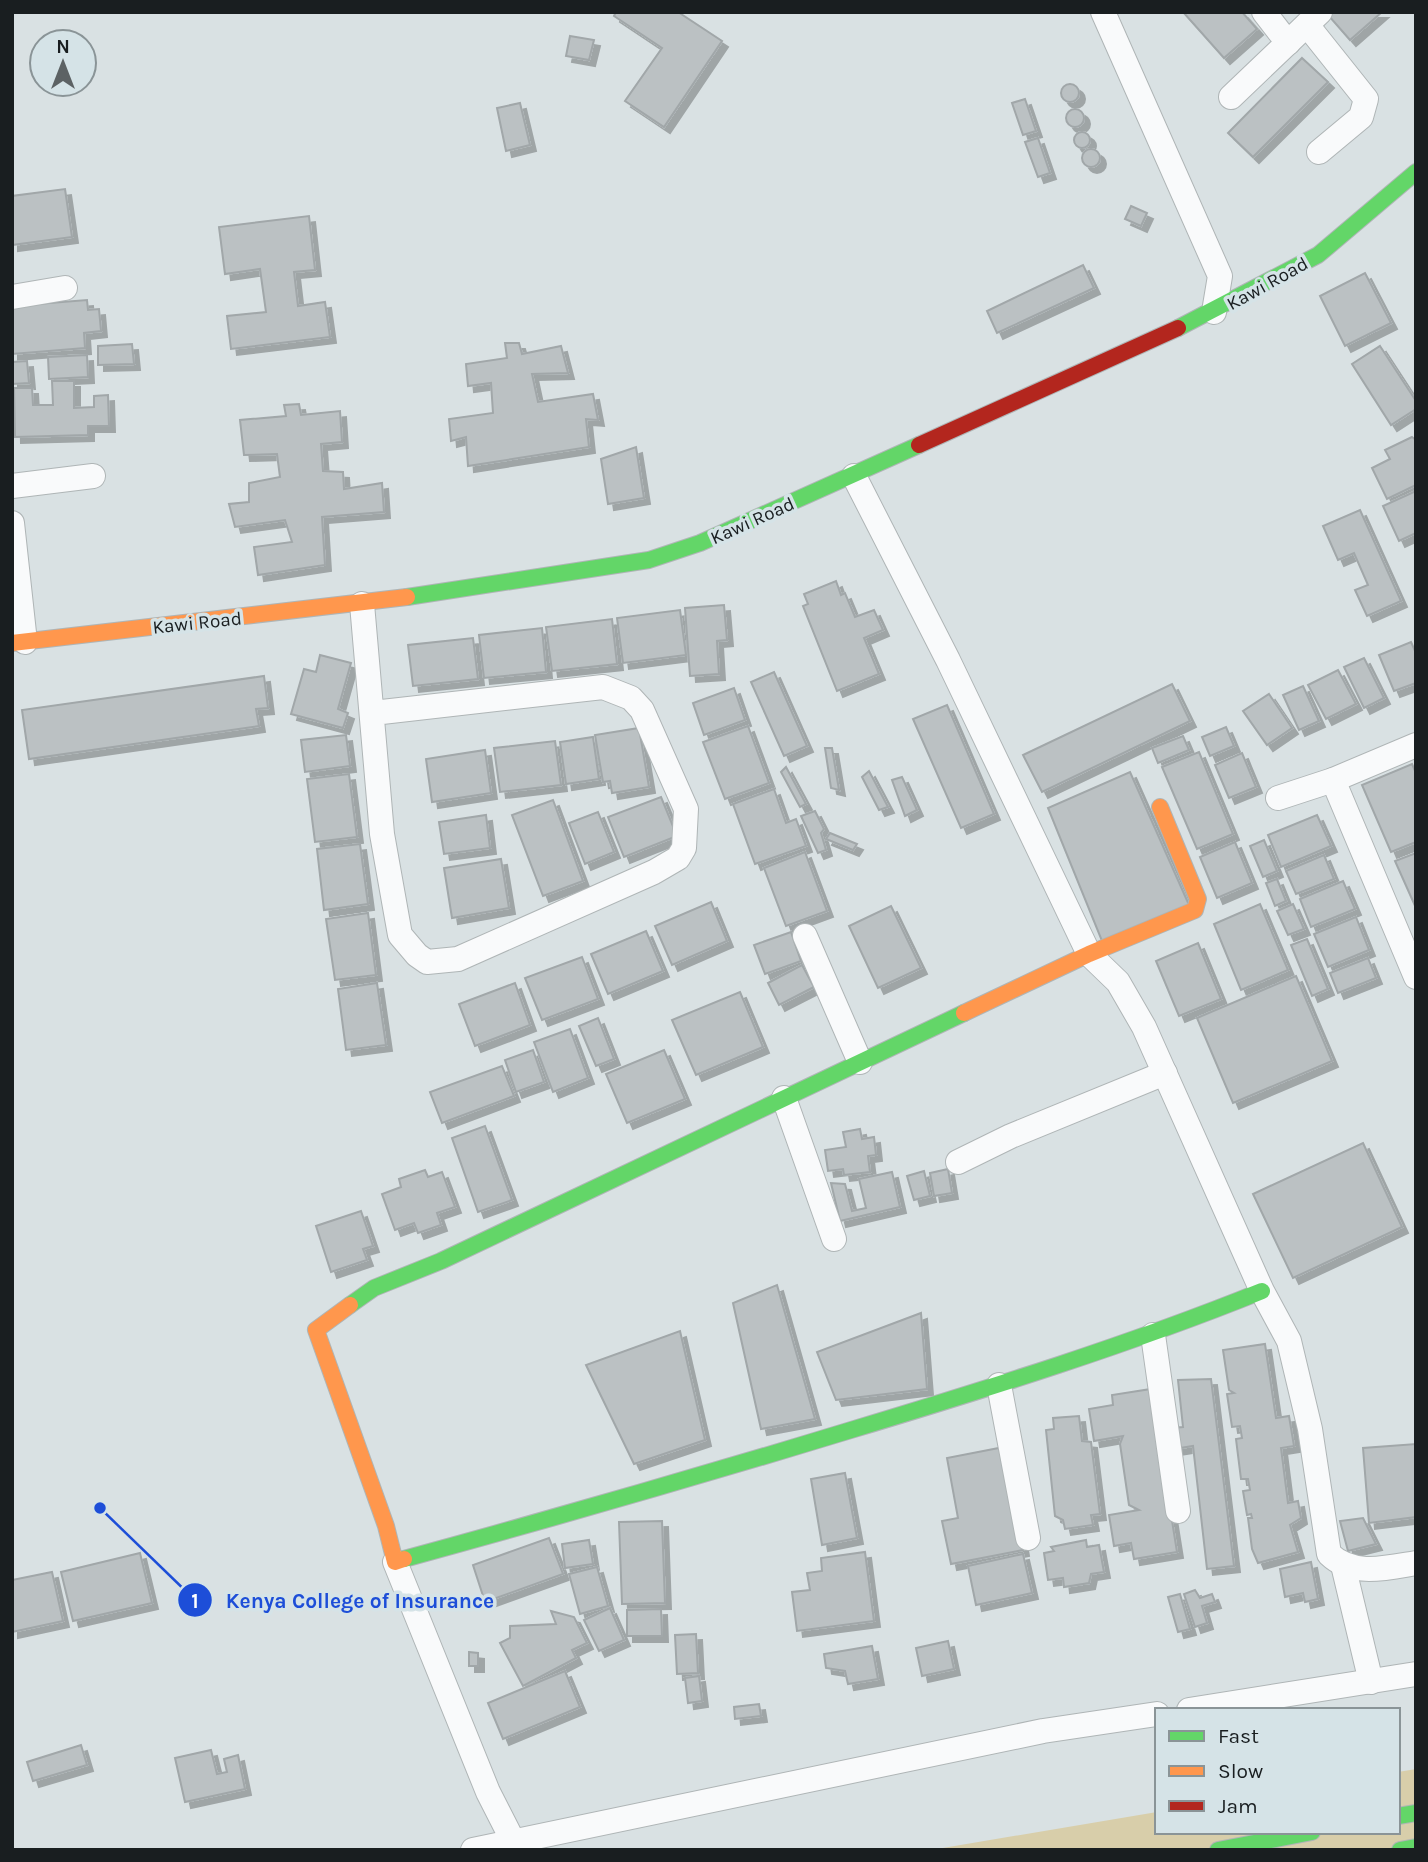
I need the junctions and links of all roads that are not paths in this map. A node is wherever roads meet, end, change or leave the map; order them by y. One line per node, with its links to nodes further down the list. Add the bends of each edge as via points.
1 (1103, 12): 10 (street, via 1220,276)
2 (1264, 12): 4 (street)
3 (1313, 19): 4 (street); 6 (street, via 1366,99 1361,117)
4 (1288, 43): 5 (street)
5 (1231, 97)
6 (1320, 152)
7 (1416, 172): 10 (main road, Kawi Road, via 1318,255)
8 (65, 288): 9 (street)
9 (12, 297)
10 (1214, 312): 12 (main road, Kawi Road)
11 (93, 476): 13 (street)
12 (854, 476): 15 (main road, Kawi Road, via 700,543 649,560); 24 (street)
13 (12, 486)
14 (12, 523): 16 (street)
15 (362, 604): 16 (main road, Kawi Road); 17 (street)
16 (19, 642)
17 (373, 713): 17 (street, via 382,834 395,915 400,935 427,961 457,959 496,944 654,872 678,858 684,848 686,809 642,710 619,691 603,687)
18 (1416, 745): 19 (street)
19 (1333, 780): 20 (street); 23 (street)
20 (1278, 799)
21 (1160, 807): 24 (main road, via 1198,899 1195,910)
22 (805, 936): 26 (street)
23 (1411, 951): 25 (street)
24 (1089, 954): 26 (main road); 27 (street, via 1118,982)
25 (1416, 977)
26 (860, 1062): 28 (main road)
27 (1166, 1073): 29 (street); 31 (street)
28 (784, 1098): 30 (street); 36 (main road, via 441,1261 374,1288 316,1330)
29 (958, 1161)
30 (834, 1239)
31 (1262, 1291): 32 (main road); 38 (street, via 1289,1341 1310,1429 1329,1554)
32 (1153, 1335): 33 (main road); 34 (street)
33 (999, 1385): 35 (street); 36 (main road, via 610,1503)
34 (1178, 1511)
35 (1028, 1538)
36 (395, 1562): 44 (street, via 488,1792)
37 (1416, 1563): 38 (street, via 1371,1570)
38 (1343, 1565): 40 (street)
39 (1416, 1674): 40 (street)
40 (1371, 1682): 41 (street)
41 (1202, 1708)
42 (1155, 1714): 44 (street, via 1043,1731)
43 (1302, 1834): 47 (main road)
44 (514, 1843): 46 (street)
45 (1416, 1847): 48 (main road)
46 (473, 1850)
47 (1218, 1850)
48 (1400, 1850)

